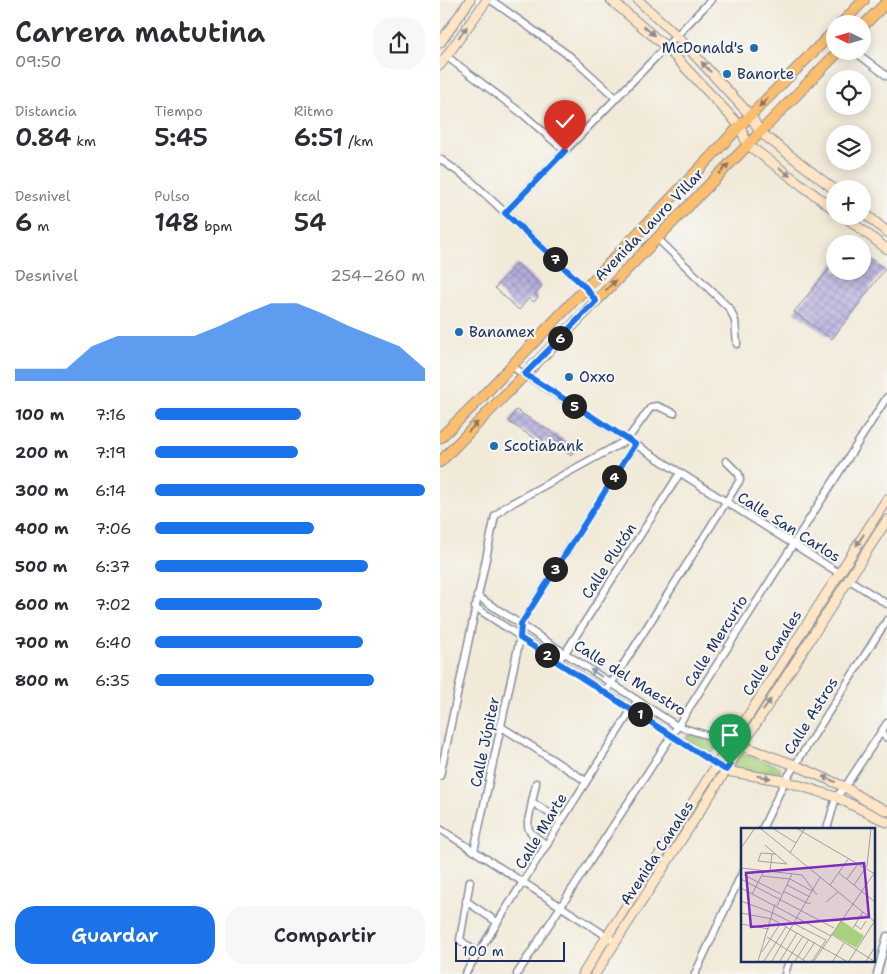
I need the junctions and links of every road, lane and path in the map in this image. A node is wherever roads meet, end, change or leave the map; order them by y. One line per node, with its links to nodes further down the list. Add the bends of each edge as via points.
1 (470, 0): 13 (main road)
2 (486, 0): 15 (main road, one-way to 2)
3 (491, 0): 20 (street, via 571,57)
4 (611, 0): 14 (main road, one-way to 14)
5 (638, 0): 11 (main road)
6 (711, 0): 11 (street)
7 (864, 0): 9 (main road)
8 (887, 2): 10 (main road)
9 (850, 15)
10 (871, 18)
11 (676, 35): 14 (street); 21 (main road, one-way to 11)
12 (826, 39): 21 (main road, Avenida Lauro Villar, one-way to 21)
13 (440, 43)
14 (666, 47): 20 (street); 22 (main road)
15 (446, 56): 18 (main road); 25 (street, via 524,115)
16 (830, 60): 23 (main road, Avenida Lauro Villar)
17 (866, 60): 19 (street)
18 (440, 65)
19 (887, 76)
20 (616, 98): 25 (street)
21 (751, 116): 22 (main road, Avenida Lauro Villar); 23 (main road)
22 (740, 126): 24 (main road); 35 (main road, Avenida Lauro Villar)
23 (760, 132): 24 (main road, Avenida Lauro Villar); 27 (main road)
24 (747, 144): 28 (main road, one-way to 28); 33 (main road, Avenida Lauro Villar, one-way to 24)
25 (565, 151): 29 (street)
26 (440, 159): 29 (street, via 470,180)
27 (826, 183)
28 (826, 203)
29 (505, 213): 35 (street)
30 (871, 219): 32 (main road)
31 (856, 225): 34 (main road)
32 (887, 232)
33 (658, 239): 36 (main road, Avenida Lauro Villar, one-way to 33); 37 (street, via 730,309 735,321)
34 (887, 248)
35 (586, 288): 36 (street); 38 (main road, Avenida Lauro Villar)
36 (596, 301): 39 (main road, Avenida Lauro Villar)
37 (737, 344)
38 (511, 366): 39 (street, Calle San Carlos); 42 (main road, Avenida Lauro Villar)
39 (525, 374): 43 (street, Calle San Carlos); 46 (main road, Avenida Lauro Villar, one-way to 39)
40 (887, 397): 51 (street, Calle Mercurio)
41 (674, 412): 43 (street, via 651,407)
42 (440, 438)
43 (627, 440): 44 (street, Calle San Carlos); 54 (street, via 497,513)
44 (635, 444): 47 (street, Calle San Carlos); 58 (street)
45 (726, 461): 49 (street, Calle San Carlos, via 740,474 740,480)
46 (440, 462)
47 (680, 473): 49 (street, Calle San Carlos); 60 (street, Calle Plutón)
48 (887, 499): 52 (main road, Calle Canales, one-way to 52)
49 (726, 502): 51 (street, Calle San Carlos); 62 (street)
50 (887, 520): 53 (main road, Calle Canales)
51 (793, 544): 52 (street, Calle San Carlos); 68 (street, Calle Mercurio)
52 (839, 573): 53 (main road); 72 (main road, Calle Canales)
53 (848, 579): 55 (street); 73 (main road, Calle Canales, one-way to 53)
54 (477, 596): 56 (street); 58 (street, Calle del Maestro)
55 (887, 604)
56 (475, 607): 59 (street, Calle del Maestro); 77 (street)
57 (887, 620): 75 (street, Calle Astros)
58 (521, 624): 59 (street, Calle Júpiter); 60 (street, Calle del Maestro)
59 (520, 638): 61 (street, Calle del Maestro); 67 (street, Calle Júpiter)
60 (565, 653): 61 (street, Calle Plutón); 62 (street, Calle del Maestro, one-way to 60)
61 (557, 661): 63 (street, Calle del Maestro)
62 (611, 684): 63 (street); 64 (street, Calle del Maestro)
63 (605, 692): 65 (street, Calle del Maestro)
64 (638, 701): 65 (street, Calle Marte); 68 (street, Calle del Maestro)
65 (632, 709): 70 (street, Calle del Maestro); 78 (street, Calle Marte)
66 (887, 723): 69 (street)
67 (500, 726): 78 (street); 91 (street, Calle Júpiter)
68 (677, 726): 70 (street, Calle Mercurio); 72 (street, Calle del Maestro)
69 (880, 732): 71 (street); 81 (street)
70 (672, 735): 74 (street, Calle del Maestro); 96 (street, Calle Mercurio)
71 (887, 738)
72 (732, 742): 73 (main road, Calle del Maestro); 74 (main road, Calle Canales)
73 (741, 746): 75 (main road, Calle del Maestro); 76 (main road, Avenida Canales)
74 (717, 765): 76 (main road, Calle del Maestro); 98 (main road, Calle Canales)
75 (795, 765): 79 (street, Calle Astros); 81 (main road, Calle del Maestro, one-way to 75)
76 (726, 770): 79 (main road, Calle del Maestro, one-way to 79); 100 (main road, Avenida Canales)
77 (440, 776)
78 (586, 781): 85 (street, Calle Marte)
79 (785, 781): 82 (main road, Calle del Maestro); 87 (street, Calle Astros)
80 (536, 783): 83 (street)
81 (845, 787): 82 (street); 84 (main road, Calle del Maestro)
82 (836, 797): 86 (main road, Calle del Maestro); 88 (street)
83 (532, 802): 85 (street); 90 (street, via 529,833)
84 (887, 811)
85 (561, 821): 90 (street, Calle Marte)
86 (887, 822)
87 (762, 828)
88 (827, 828)
89 (440, 829): 91 (street)
90 (547, 845): 94 (street, Calle Marte)
91 (474, 851): 94 (street)
92 (741, 875): 106 (street)
93 (470, 881): 95 (street)
94 (524, 883): 96 (street); 97 (street, Calle Marte)
95 (466, 901): 97 (street); 101 (street, via 460,940)
96 (561, 906): 98 (street); 103 (street, Calle Mercurio)
97 (497, 922): 101 (street, Calle Marte)
98 (607, 936): 100 (street); 104 (main road, Calle Canales)
99 (887, 936): 107 (street)
100 (616, 942): 105 (main road, Avenida Canales)
101 (477, 953): 102 (street, Calle Marte)
102 (465, 974)
103 (517, 974)
104 (583, 974)
105 (595, 974)
106 (695, 974)
107 (877, 974)

